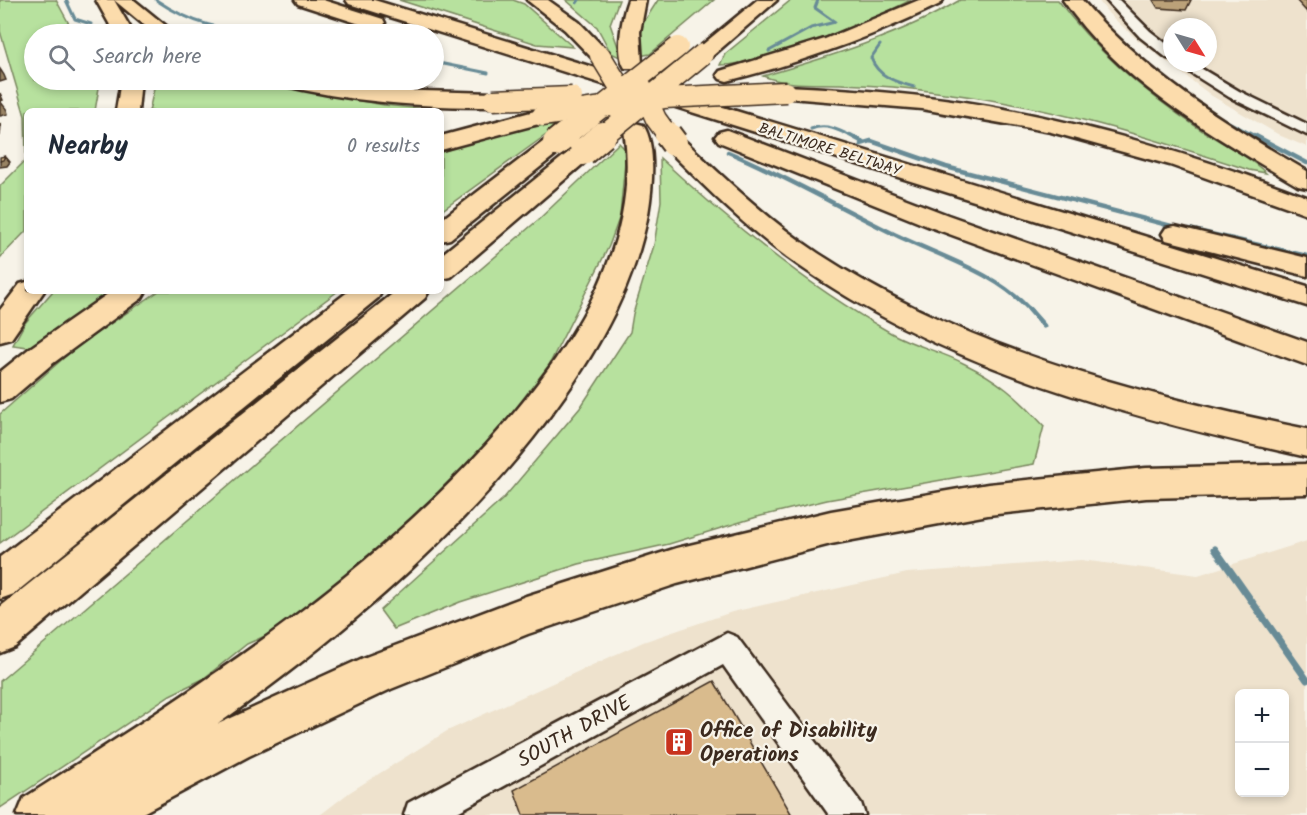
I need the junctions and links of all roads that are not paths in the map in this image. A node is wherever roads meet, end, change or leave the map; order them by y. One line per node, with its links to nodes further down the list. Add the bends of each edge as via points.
1 (105, 0): 11 (highway)
2 (123, 0): 12 (highway)
3 (304, 0): 13 (highway)
4 (355, 0): 14 (highway, BALTIMORE BELTWAY)
5 (536, 0): 45 (highway, bridge, via 572,26 600,55 621,91 641,160 635,218 618,274 582,345 490,467 448,511 347,601 212,701)
6 (637, 0): 41 (highway, bridge, via 631,23 632,64 656,119 700,173 778,239 862,292 1027,368 1153,409)
7 (768, 0): 31 (highway, bridge)
8 (934, 0): 21 (highway, bridge, via 812,51 727,75 632,92 448,100)
9 (1072, 0): 27 (highway, via 1106,39 1161,88 1227,134)
10 (1112, 0): 18 (street)
11 (118, 24)
12 (153, 24)
13 (379, 24)
14 (431, 24)
15 (444, 28): 22 (highway, BALTIMORE BELTWAY)
16 (687, 40): 29 (highway, bridge)
17 (444, 45): 25 (highway, BALTIMORE BELTWAY)
18 (1163, 48)
19 (1197, 72): 24 (street)
20 (130, 90): 23 (highway)
21 (347, 90)
22 (655, 95): 30 (highway, via 993,189); 36 (highway, BALTIMORE BELTWAY)
23 (127, 108)
24 (1307, 130)
25 (722, 136): 37 (highway, BALTIMORE BELTWAY); 39 (highway, via 939,221)
26 (444, 142): 28 (highway, bridge, via 542,116 640,99 716,93 842,94 943,104 1060,125 1172,156)
27 (1307, 181)
28 (1307, 206)
29 (444, 231)
30 (1307, 267)
31 (444, 268)
32 (28, 294): 38 (highway)
33 (128, 294): 40 (highway)
34 (364, 294): 43 (highway)
35 (411, 294): 44 (highway)
36 (1307, 296)
37 (1307, 319)
38 (0, 331)
39 (1307, 354)
40 (0, 390)
41 (1307, 443)
42 (1307, 479): 46 (highway, via 1055,490 946,504 827,527 663,568 453,642 328,695 225,744)
43 (0, 581)
44 (0, 633)
45 (41, 815)
46 (92, 815)
47 (420, 815): 48 (street, SOUTH DRIVE, via 727,647)
48 (849, 815)

